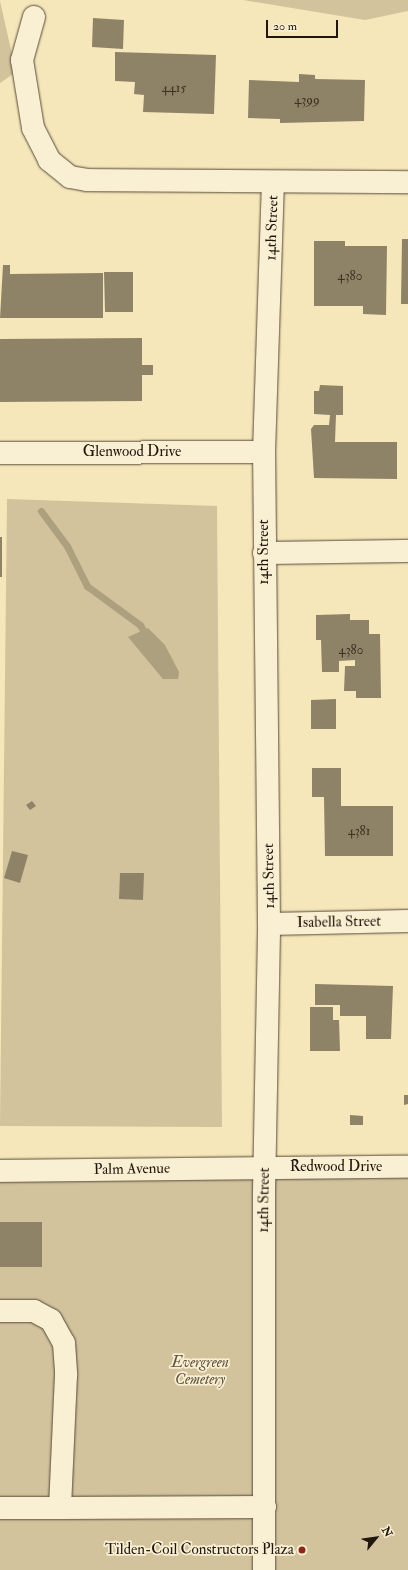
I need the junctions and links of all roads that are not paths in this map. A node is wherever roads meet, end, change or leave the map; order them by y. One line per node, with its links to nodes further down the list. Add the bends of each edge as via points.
1 (34, 17): 2 (street, via 22,60 25,90 33,128 56,169 87,180)
2 (273, 182): 3 (street); 4 (street, 14th Street)
3 (408, 182)
4 (264, 452): 5 (street, Glenwood Drive); 7 (street, 14th Street)
5 (0, 453)
6 (408, 551): 7 (street)
7 (264, 553): 9 (street, 14th Street)
8 (408, 921): 9 (street, Isabella Street)
9 (270, 924): 10 (street, 14th Street)
10 (265, 1167): 11 (street, Redwood Drive); 12 (street, Palm Avenue); 14 (street, 14th Street)
11 (408, 1167)
12 (0, 1171)
13 (0, 1311): 16 (street, via 34,1311 46,1317 51,1320 64,1343 66,1375)
14 (265, 1507): 16 (street); 17 (street, 14th Street)
15 (0, 1508): 16 (street)
16 (60, 1508)
17 (264, 1570)

